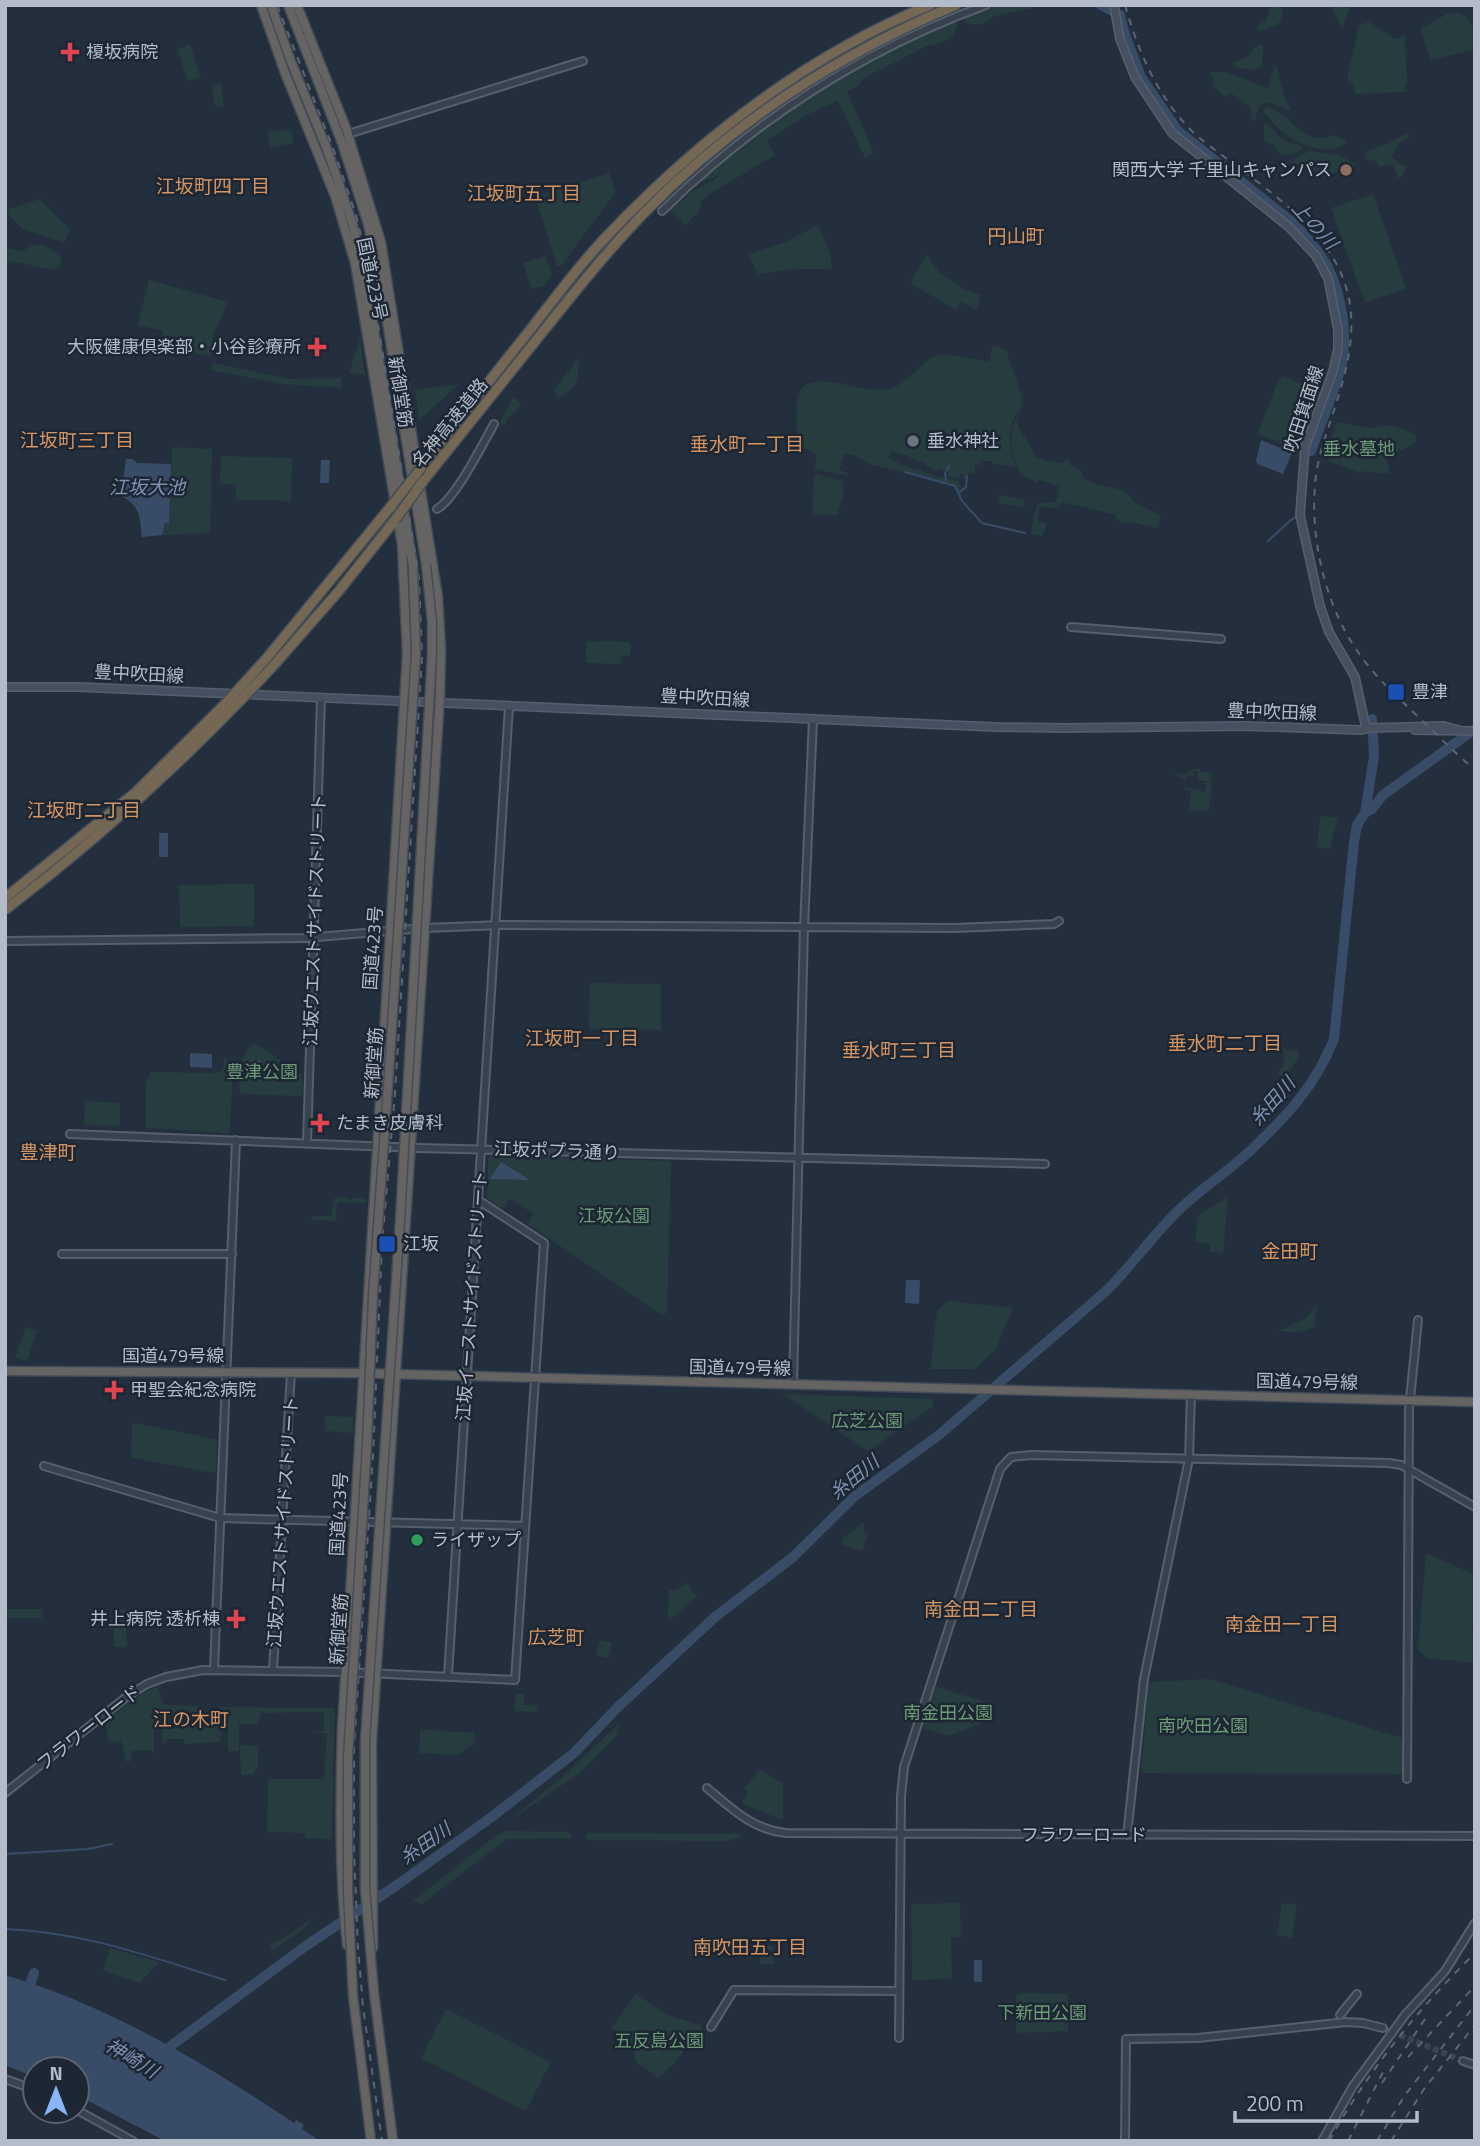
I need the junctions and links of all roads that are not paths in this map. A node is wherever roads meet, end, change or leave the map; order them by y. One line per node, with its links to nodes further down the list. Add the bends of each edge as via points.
1 (261, 5): 19 (highway, 国道423号, via 335,196 361,293 405,567 408,635)
2 (271, 5): 82 (highway, 新御堂筋, bridge, via 353,225 413,566 416,611 348,1757)
3 (288, 5): 80 (highway, 新御堂筋, bridge, via 368,224 431,609 400,1221 365,1741 365,1888)
4 (297, 5): 10 (highway, 国道423号)
5 (929, 5): 16 (highway, 名神高速道路, bridge, via 788,81 674,170 590,256)
6 (956, 5): 16 (highway, 名神高速道路, bridge, via 878,40 809,79 742,126 645,211 338,592)
7 (986, 5): 11 (street, via 904,39 786,107 698,176)
8 (1115, 10): 23 (main road, 吹田箕面線, via 1120,39 1135,77 1167,128 1289,227 1316,256 1328,278 1338,349 1305,447 1300,514 1320,606 1355,677)
9 (583, 61): 10 (street)
10 (348, 134): 20 (highway, 国道423号, via 381,242 409,408 438,597)
11 (662, 211)
12 (494, 424): 13 (street, via 454,491)
13 (437, 509)
14 (1071, 628): 15 (street)
15 (1220, 639)
16 (270, 662): 25 (highway, 名神高速道路, bridge, via 135,793); 26 (highway, 名神高速道路, bridge, via 232,710 140,800)
17 (5, 687): 18 (main road, 豊中吹田線)
18 (321, 698): 19 (main road, 豊中吹田線); 32 (street, 江坂ウエストサイドストリート)
19 (404, 700): 20 (main road, 豊中吹田線); 31 (highway, 国道423号)
20 (439, 703): 21 (main road, 豊中吹田線); 30 (highway, 国道423号)
21 (509, 706): 22 (main road, 豊中吹田線); 28 (street, 江坂イーストサイドストリート)
22 (813, 719): 23 (main road, 豊中吹田線, via 1050,728); 29 (street)
23 (1371, 728): 24 (main road, 豊中吹田線, via 1444,726)
24 (1468, 731)
25 (5, 898)
26 (5, 910)
27 (1059, 921): 29 (street, via 954,928)
28 (495, 925): 29 (street); 30 (street); 39 (street, 江坂イーストサイドストリート)
29 (804, 927): 40 (street)
30 (424, 928): 31 (street); 38 (highway, 国道423号)
31 (390, 931): 32 (street); 37 (highway, 国道423号)
32 (314, 938): 33 (street); 36 (street, 江坂ウエストサイドストリート)
33 (5, 941)
34 (69, 1134): 35 (street, 江坂ポプラ通り)
35 (236, 1140): 36 (street, 江坂ポプラ通り); 44 (street)
36 (307, 1143): 37 (street, 江坂ポプラ通り)
37 (376, 1146): 38 (street, 江坂ポプラ通り); 49 (highway, 国道423号)
38 (411, 1147): 39 (street, 江坂ポプラ通り); 50 (highway, 国道423号)
39 (481, 1149): 40 (street, 江坂ポプラ通り); 42 (street, 江坂イーストサイドストリート)
40 (799, 1158): 41 (street, 江坂ポプラ通り); 53 (street)
41 (1045, 1164)
42 (478, 1200): 51 (street, 江坂イーストサイドストリート); 52 (street, via 544,1243)
43 (62, 1254): 44 (street)
44 (232, 1254): 47 (street)
45 (1418, 1320): 55 (street)
46 (5, 1371): 47 (highway, 国道479号線)
47 (227, 1371): 48 (highway, 国道479号線); 61 (street)
48 (291, 1373): 49 (highway, 国道479号線); 62 (street, 江坂ウエストサイドストリート)
49 (362, 1374): 50 (highway, 国道479号線); 63 (highway, 国道423号)
50 (397, 1375): 51 (highway, 国道479号線); 64 (highway, 国道423号)
51 (467, 1377): 52 (highway, 国道479号線); 65 (street, 江坂イーストサイドストリート)
52 (535, 1378): 53 (highway, 国道479号線); 66 (street)
53 (793, 1385): 54 (highway, 国道479号線)
54 (1191, 1395): 55 (highway, 国道479号線); 57 (street)
55 (1409, 1401): 56 (highway, 国道479号線); 59 (street)
56 (1475, 1402)
57 (1189, 1459): 59 (street, via 1389,1464); 75 (street, via 1021,1455 1003,1463 904,1767); 76 (street, via 1144,1679)
58 (44, 1466): 61 (street)
59 (1409, 1471): 60 (street); 72 (street)
60 (1475, 1507)
61 (220, 1518): 62 (street); 67 (street)
62 (283, 1519): 63 (street); 68 (street, 江坂ウエストサイドストリート)
63 (355, 1521): 64 (street); 69 (highway, 国道423号)
64 (386, 1522): 65 (street); 70 (highway, 国道423号)
65 (458, 1524): 66 (street); 71 (street, 江坂イーストサイドストリート)
66 (525, 1526): 71 (street, フラワーロード, via 514,1680)
67 (214, 1670): 68 (street, フラワーロード); 74 (street, フラワーロード, via 184,1672 146,1684)
68 (273, 1670): 69 (street, フラワーロード)
69 (345, 1672): 70 (street, フラワーロード); 82 (highway, 国道423号, bridge, via 341,1894)
70 (377, 1673): 71 (street, フラワーロード); 80 (highway, 国道423号, bridge, via 371,1777)
71 (448, 1676)
72 (1407, 1779)
73 (707, 1788): 75 (street, フラワーロード, via 747,1820 771,1831)
74 (5, 1793)
75 (900, 1835): 76 (street, フラワーロード); 79 (street)
76 (1127, 1835): 77 (street, フラワーロード)
77 (1475, 1836)
78 (1475, 1923): 94 (street, via 1445,1971 1405,2015 1353,2086)
79 (899, 1991): 84 (street, via 734,1990); 86 (street)
80 (374, 1993): 92 (highway, 新御堂筋, bridge)
81 (1357, 1994): 83 (street)
82 (353, 1996): 91 (highway, 新御堂筋, bridge)
83 (1340, 2015)
84 (711, 2027)
85 (1383, 2028): 93 (street, via 1346,2022 1198,2038 1126,2039)
86 (899, 2038)
87 (1463, 2061): 88 (street)
88 (1475, 2066)
89 (91, 2118): 90 (street)
90 (133, 2141)
91 (372, 2141)
92 (393, 2141)
93 (1125, 2141)
94 (1322, 2141)

